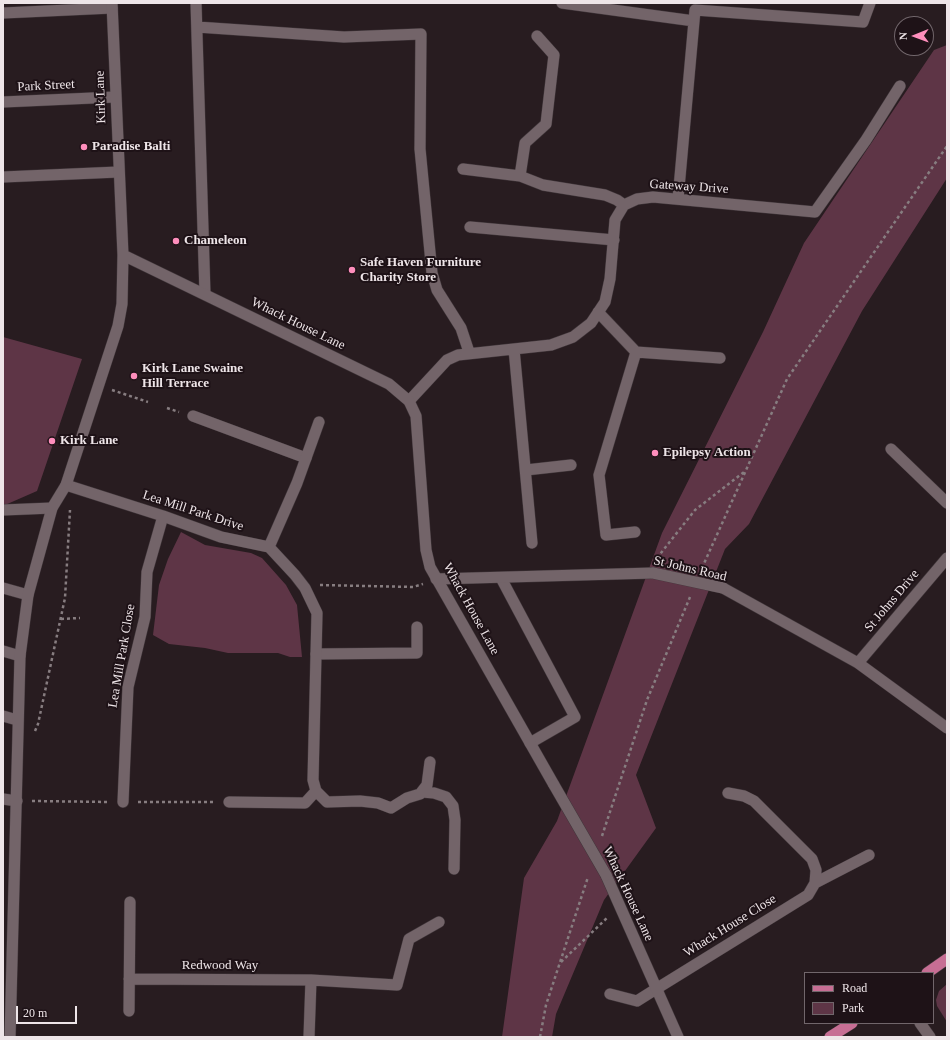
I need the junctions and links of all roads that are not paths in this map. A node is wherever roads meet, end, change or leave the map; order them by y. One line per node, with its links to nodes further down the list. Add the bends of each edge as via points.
1 (196, 3): 7 (street)
2 (562, 3): 6 (street)
3 (870, 3): 6 (street, via 863,22 695,10)
4 (112, 6): 5 (street); 10 (street, Kirk Lane)
5 (3, 13)
6 (694, 21): 16 (street)
7 (197, 27): 21 (street); 24 (street, via 344,37 421,34 420,149 432,273 437,290 462,328)
8 (537, 36): 14 (street, via 554,55 546,124 525,142)
9 (900, 86): 16 (street, Gateway Drive, via 866,140 815,212)
10 (115, 97): 11 (street, Park Street); 13 (street, Kirk Lane)
11 (3, 102)
12 (463, 168): 14 (street)
13 (118, 172): 15 (street); 20 (street, Kirk Lane)
14 (520, 176): 17 (street, via 543,185 605,195)
15 (3, 177)
16 (678, 198): 17 (street, Gateway Drive, via 637,199)
17 (624, 205): 19 (street, via 615,220)
18 (470, 227): 19 (street)
19 (614, 240): 22 (street, via 609,284 605,302)
20 (123, 255): 21 (street, Whack House Lane); 34 (street, Kirk Lane, via 122,304 118,326)
21 (205, 294): 27 (street, Whack House Lane, via 389,384)
22 (598, 312): 23 (street, via 591,323 573,337 550,345); 25 (street)
23 (514, 349): 24 (street); 33 (street)
24 (469, 352): 27 (street, via 447,360)
25 (636, 352): 26 (street); 39 (street, via 599,475 606,535)
26 (720, 358)
27 (409, 401): 44 (street, Whack House Lane, via 416,416 426,550)
28 (193, 416): 31 (street)
29 (319, 422): 31 (street)
30 (891, 449): 35 (street)
31 (306, 458): 41 (street)
32 (571, 465): 33 (street)
33 (526, 470): 40 (street)
34 (66, 485): 36 (street, Kirk Lane); 38 (street, Lea Mill Park Drive)
35 (947, 503)
36 (52, 508): 37 (street); 46 (street, Kirk Lane)
37 (3, 510)
38 (163, 516): 41 (street, Lea Mill Park Drive, via 221,537); 62 (street, Lea Mill Park Close, via 147,572 145,617 128,687)
39 (635, 532)
40 (532, 543)
41 (269, 547): 49 (street, via 305,588 317,613)
42 (947, 558): 51 (street, St Johns Drive)
43 (500, 578): 44 (street, St Johns Road); 51 (street, St Johns Road, bridge, via 648,573 723,588); 55 (street, via 575,717)
44 (436, 579): 55 (street, Whack House Lane)
45 (3, 588): 46 (street)
46 (28, 595): 50 (street, Kirk Lane)
47 (417, 627): 49 (street, via 417,652)
48 (3, 651): 50 (street)
49 (316, 654): 57 (street, via 313,780)
50 (20, 656): 53 (street, Kirk Lane)
51 (858, 662): 54 (street, St Johns Road)
52 (3, 716): 53 (street)
53 (17, 720): 61 (street, Kirk Lane)
54 (947, 728)
55 (530, 743): 73 (street, Whack House Lane, bridge, via 606,875)
56 (430, 762): 58 (street, via 427,785)
57 (316, 791): 58 (street, via 327,802 360,801 378,803 391,808); 63 (street, via 305,803)
58 (422, 792): 65 (street, via 434,792 446,797 453,806 456,820)
59 (728, 793): 66 (street, via 754,801 812,859 816,870)
60 (3, 800): 61 (street)
61 (17, 801): 78 (street, Kirk Lane)
62 (123, 802)
63 (229, 802)
64 (869, 855): 66 (street, Whack House Close)
65 (454, 868)
66 (815, 883): 73 (street, Whack House Close, via 808,895)
67 (130, 902): 71 (street)
68 (439, 922): 72 (street, Redwood Way, via 409,939 397,985)
69 (947, 959): 70 (main road)
70 (928, 972)
71 (129, 979): 72 (street, Redwood Way); 75 (street)
72 (311, 980): 79 (street)
73 (656, 989): 74 (street, Whack House Close, via 637,1000); 80 (street, Whack House Lane)
74 (610, 994)
75 (129, 1011)
76 (850, 1024): 81 (main road)
77 (921, 1024): 82 (street)
78 (10, 1037)
79 (309, 1037)
80 (678, 1037)
81 (830, 1037)
82 (930, 1037)

